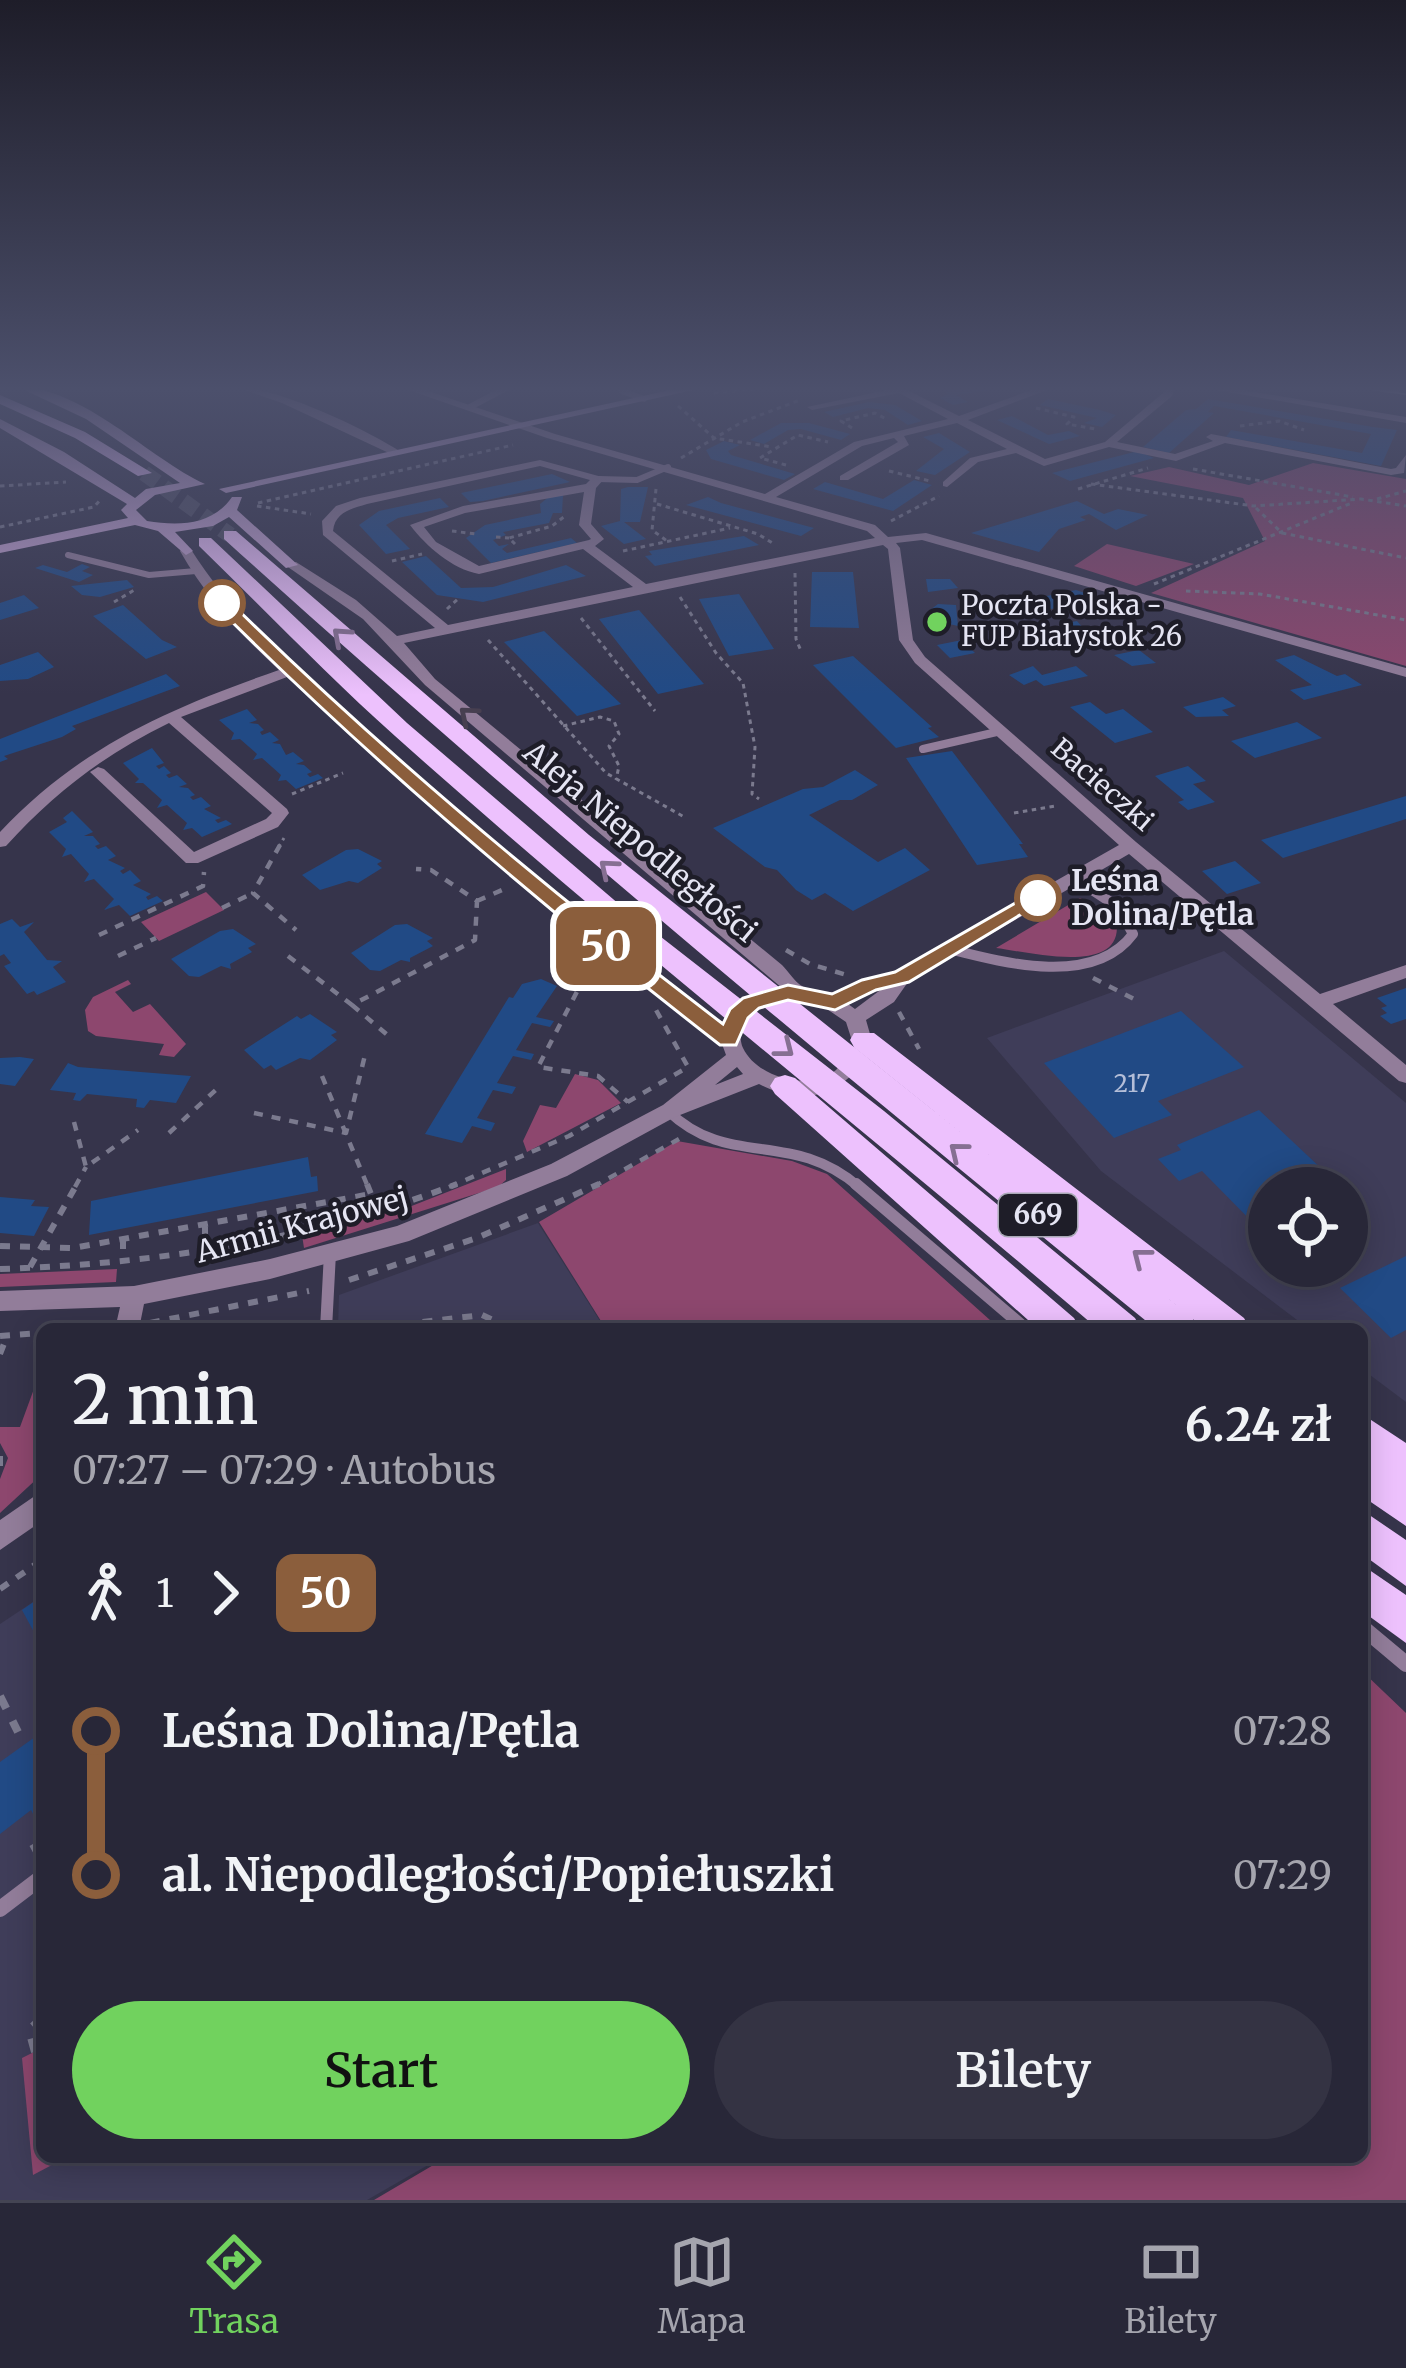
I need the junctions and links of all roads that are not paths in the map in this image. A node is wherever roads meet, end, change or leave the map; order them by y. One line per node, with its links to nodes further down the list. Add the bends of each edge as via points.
1 (121, 490): 13 (main road)
2 (161, 490): 13 (main road)
3 (205, 490): 12 (main road)
4 (266, 490): 12 (main road)
5 (276, 490): 12 (main road)
6 (424, 490): 24 (street, via 340,509 326,532)
7 (570, 490): 18 (street, via 416,525 470,570)
8 (593, 490): 18 (street, via 585,525)
9 (746, 490): 11 (street)
10 (780, 490): 11 (street)
11 (769, 496): 15 (street)
12 (231, 500): 14 (main road, via 194,525); 22 (main road)
13 (132, 511): 14 (main road); 17 (main road); 19 (main road)
14 (163, 528): 21 (main road)
15 (885, 531): 23 (street, via 795,562); 27 (street, via 939,538); 30 (street, Bacieczki, via 897,556 911,649)
16 (230, 535): 29 (main road, Aleja Niepodległości / 669, one-way to 16)
17 (0, 538)
18 (592, 542): 23 (street)
19 (0, 549)
20 (68, 555): 21 (lane, via 149,575)
21 (196, 555): 26 (street); 29 (main road, via 340,691)
22 (291, 565): 25 (street, via 347,596); 29 (main road, via 380,646)
23 (644, 589): 24 (street)
24 (445, 622): 25 (street)
25 (398, 640): 39 (street, one-way to 25, via 775,969 430,682)
26 (290, 671): 28 (street); 43 (street, via 579,925)
27 (1406, 674)
28 (171, 716): 32 (street, via 276,808 272,823 192,859); 33 (street, via 74,767)
29 (413, 721): 54 (main road, Aleja Niepodległości / 669, one-way to 54, via 611,911); 55 (main road, Aleja Niepodległości / 669, one-way to 29)
30 (1001, 731): 31 (lane); 34 (street, Bacieczki)
31 (923, 749)
32 (98, 772)
33 (0, 842)
34 (1130, 846): 35 (street); 41 (street, Bacieczki)
35 (1074, 878): 36 (street); 36 (lane, via 1130,920 1120,955 1077,966)
36 (949, 950): 38 (street)
37 (1406, 971): 41 (street)
38 (901, 977): 40 (street); 42 (street)
39 (792, 993): 40 (street); 43 (street, via 751,1003)
40 (835, 1002): 42 (street)
41 (1316, 1003): 44 (street, Bacieczki)
42 (861, 1035): 45 (street, via 857,1064 843,1076); 56 (main road, one-way to 42)
43 (731, 1042): 45 (street); 46 (street, Armii Krajowej)
44 (1406, 1076)
45 (780, 1084): 46 (street, Armii Krajowej); 53 (main road)
46 (668, 1111): 47 (street, Armii Krajowej, via 559,1170 401,1234); 52 (lane, via 717,1144 790,1150 835,1166)
47 (330, 1253): 48 (street, Armii Krajowej); 51 (lane)
48 (134, 1296): 49 (street, Armii Krajowej); 50 (street)
49 (0, 1300)
50 (128, 1323)
51 (326, 1323)
52 (1019, 1323)
53 (1055, 1323)
54 (1116, 1323)
55 (1174, 1323)
56 (1224, 1323)
57 (1368, 1436): 58 (main road)
58 (1406, 1466)
59 (1368, 1478): 60 (main road)
60 (1406, 1508)
61 (36, 1509): 63 (street)
62 (1368, 1534): 64 (main road)
63 (0, 1538)
64 (1406, 1566)
65 (1368, 1590): 66 (main road)
66 (1406, 1622)
67 (1368, 1632): 68 (lane)
68 (1406, 1664)
69 (36, 1881): 70 (lane)
70 (0, 1910)

